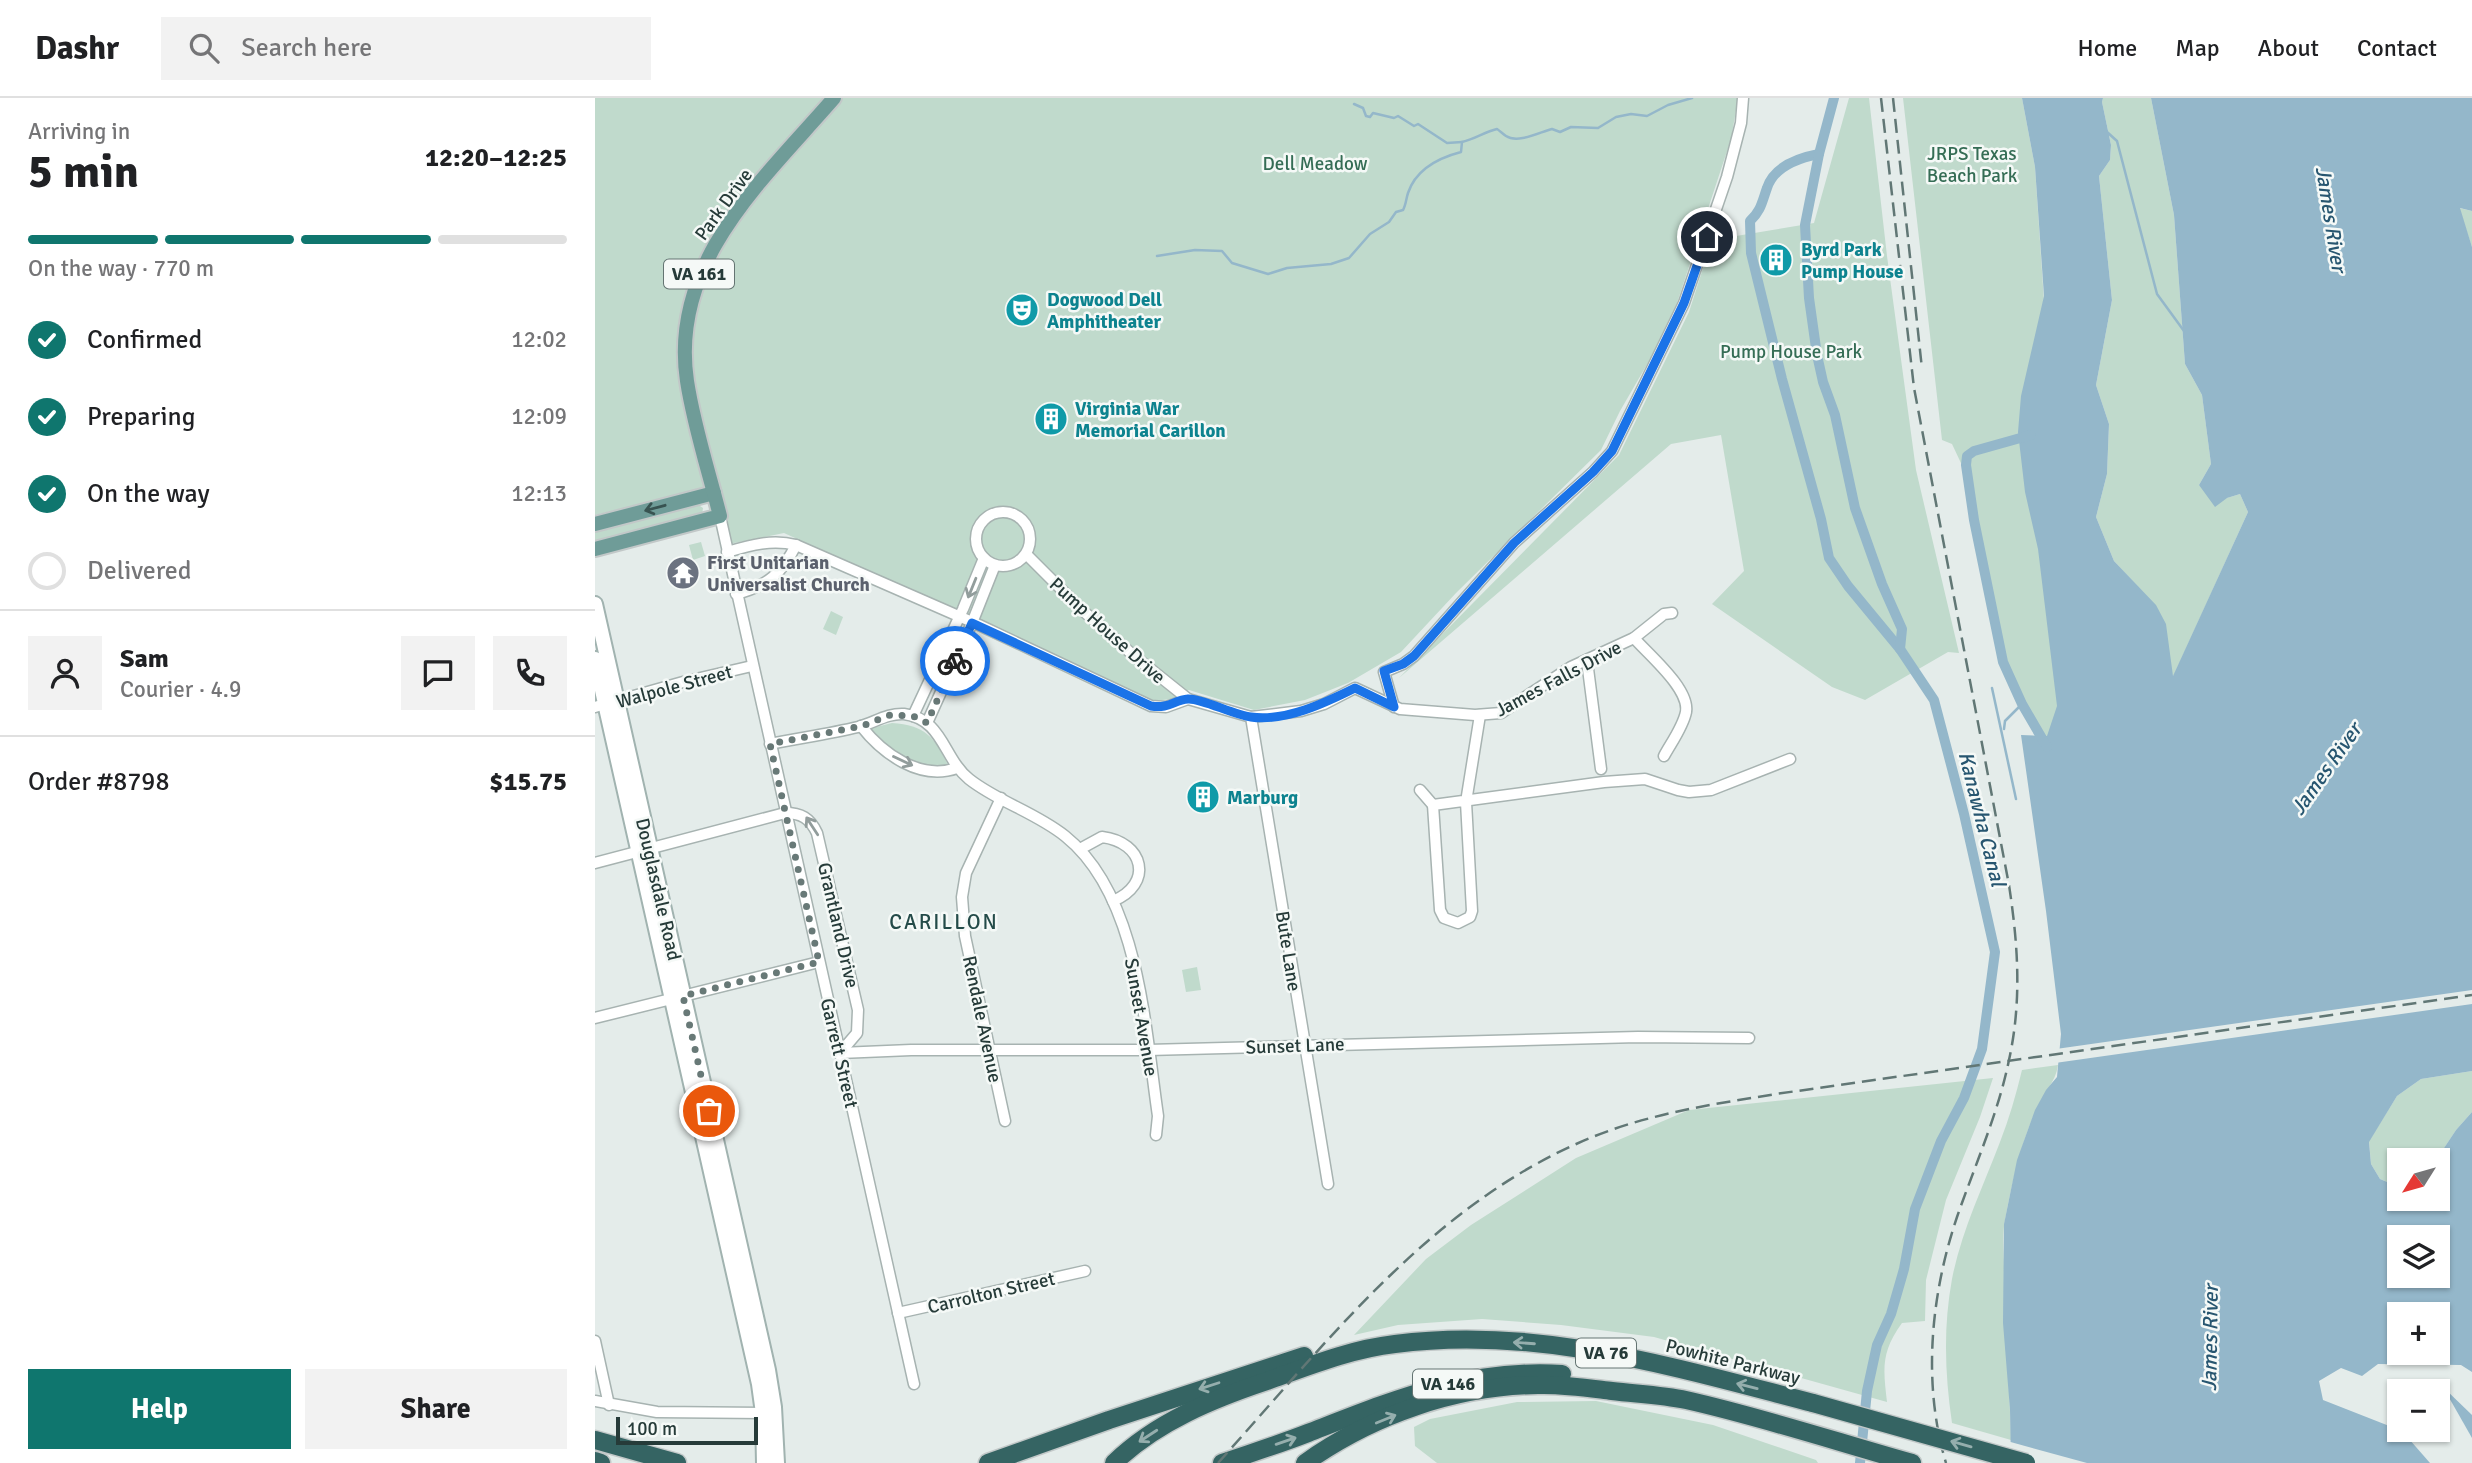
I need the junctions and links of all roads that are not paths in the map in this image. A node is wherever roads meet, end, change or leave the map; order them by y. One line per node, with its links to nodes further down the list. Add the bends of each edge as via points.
1 (834, 98): 3 (main road, Park Drive / VA 161, via 718,237 699,276 687,322 687,380)
2 (1743, 98): 24 (street, via 1727,177 1684,303 1612,451 1514,543 1414,656 1384,671)
3 (714, 492): 4 (main road, Park Drive / VA 161); 5 (main road, one-way to 5)
4 (720, 516): 7 (main road); 8 (street, Garrett Street)
5 (595, 524)
6 (796, 545): 8 (street, via 766,542); 12 (street, via 783,569 769,581); 15 (street)
7 (595, 549)
8 (727, 552): 12 (street, Garrett Street)
9 (1026, 554): 10 (street, via 1028,530 1018,516 1003,512 987,516 977,530 977,546); 11 (street, via 1010,565); 22 (street, Pump House Drive, via 1122,646)
10 (984, 558): 11 (street); 15 (street, one-way to 15)
11 (995, 565): 16 (street)
12 (736, 594): 20 (street, Garrett Street)
13 (595, 604): 23 (street, Douglasdale Road)
14 (1672, 613): 17 (street, James Falls Drive)
15 (959, 617): 16 (street); 26 (street)
16 (972, 623): 22 (street, via 1151,706 1165,707); 28 (street)
17 (1633, 638): 19 (street, James Falls Drive); 31 (street, via 1685,698 1685,716)
18 (595, 659): 23 (street, Douglasdale Road)
19 (1587, 661): 25 (street, James Falls Drive, via 1512,707); 34 (street)
20 (752, 666): 23 (street, Walpole Street); 30 (street, Garrett Street)
21 (1355, 688): 24 (street, James Falls Drive); 27 (street, Pump House Drive, via 1301,711)
22 (1188, 699): 27 (street, Pump House Drive)
23 (606, 704): 40 (street, Douglasdale Road)
24 (1394, 707): 25 (street, James Falls Drive)
25 (1480, 715): 37 (street)
26 (913, 716): 28 (street, Sunset Avenue); 29 (street, via 890,715)
27 (1251, 718): 48 (street, Bute Lane)
28 (927, 723): 33 (street, Sunset Avenue, via 942,738)
29 (862, 726): 30 (street); 33 (street, one-way to 33, via 886,753 913,766 935,771)
30 (770, 744): 39 (street, Garrett Street)
31 (1664, 756)
32 (1790, 759): 37 (street, via 1698,792 1645,779)
33 (957, 768): 36 (street, Sunset Avenue)
34 (1601, 769)
35 (1420, 790): 38 (street)
36 (1001, 798): 41 (street, Sunset Avenue, via 1049,824); 49 (street, Rendale Avenue, via 966,873 962,897 965,936)
37 (1466, 802): 38 (street); 38 (street, via 1472,911 1458,923 1444,918 1440,910)
38 (1433, 805)
39 (785, 813): 40 (street); 44 (street, Garrett Street); 51 (street, Grantland Drive, one-way to 39, via 857,1033 859,1021 836,912 812,822)
40 (644, 849): 42 (street); 45 (street, Douglasdale Road)
41 (1080, 849): 43 (street, Sunset Avenue); 43 (street, via 1102,837 1130,847 1140,871 1131,890)
42 (595, 863)
43 (1114, 901): 50 (street, Sunset Avenue, via 1134,961)
44 (819, 962): 45 (street); 51 (street, Garrett Street)
45 (678, 997): 46 (street); 63 (street, Douglasdale Road, via 768,1370)
46 (595, 1018)
47 (1749, 1038): 48 (street, Sunset Lane)
48 (1304, 1045): 50 (street, Sunset Lane); 54 (street, Bute Lane)
49 (989, 1050): 50 (street, Sunset Lane); 51 (street, Sunset Lane); 52 (street, Rendale Avenue)
50 (1148, 1050): 53 (street, Sunset Avenue, via 1158,1116)
51 (841, 1053): 56 (street, Garrett Street)
52 (1005, 1121)
53 (1156, 1135)
54 (1328, 1184)
55 (1085, 1271): 56 (street, Carrolton Street)
56 (898, 1313): 59 (street, Garrett Street)
57 (595, 1341): 62 (street)
58 (1394, 1344): 69 (highway, one-way to 69, via 1312,1353); 70 (highway, Powhite Parkway / VA 76, one-way to 70, via 1332,1359 1215,1400 1153,1433); 74 (highway, Powhite Parkway / VA 76, one-way to 58, bridge, via 1636,1358 1568,1346 1464,1340)
59 (914, 1384)
60 (1685, 1400): 71 (highway, VA 146, one-way to 60, via 1418,1391 1493,1376 1538,1372 1605,1378); 72 (highway, VA 76, one-way to 60, via 1390,1417 1454,1395 1494,1388 1539,1385); 73 (highway, VA 76)
61 (595, 1401): 62 (street)
62 (609, 1405): 63 (street, via 657,1412)
63 (769, 1413): 65 (street, Douglasdale Road)
64 (595, 1440): 68 (highway)
65 (771, 1457)
66 (595, 1461): 67 (highway)
67 (601, 1463)
68 (677, 1463)
69 (988, 1463)
70 (1114, 1463)
71 (1222, 1463)
72 (1305, 1463)
73 (1912, 1463)
74 (2026, 1463)

